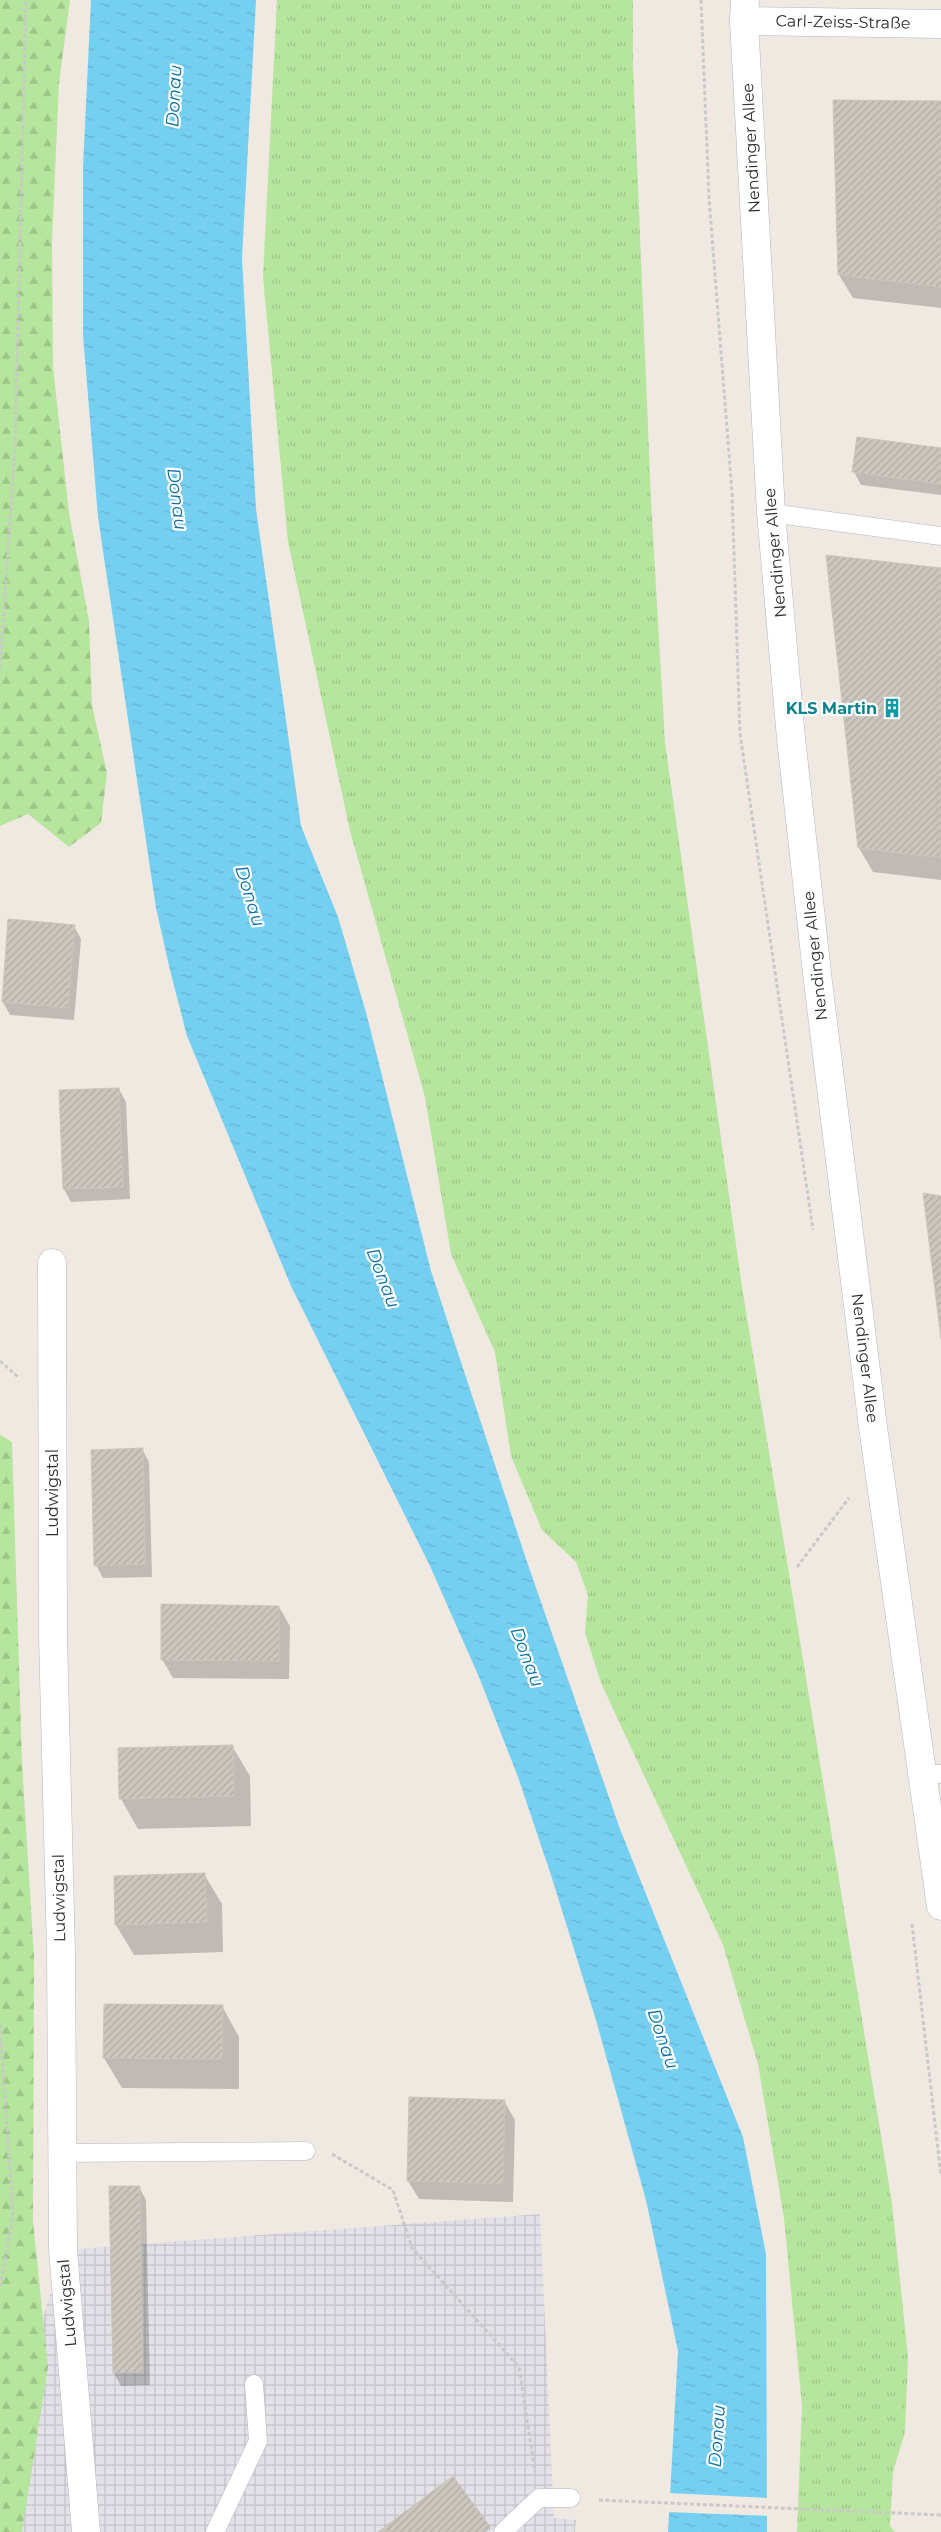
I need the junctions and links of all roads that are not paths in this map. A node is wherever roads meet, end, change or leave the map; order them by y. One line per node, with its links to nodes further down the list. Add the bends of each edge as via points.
1 (745, 10): 2 (street, Carl-Zeiss-Straße); 3 (street, Nendinger Allee)
2 (941, 24)
3 (771, 514): 4 (lane); 6 (street, Nendinger Allee, via 817,977 882,1485)
4 (941, 536)
5 (52, 1263): 9 (street, Ludwigstal, via 53,1626)
6 (932, 1774): 7 (street, Nendinger Allee)
7 (941, 1906)
8 (306, 2151): 9 (lane)
9 (62, 2153): 12 (street, Ludwigstal, via 63,2250)
10 (254, 2384): 13 (lane, via 258,2441)
11 (571, 2498): 14 (lane, via 539,2498)
12 (86, 2532)
13 (215, 2532)
14 (503, 2532)

